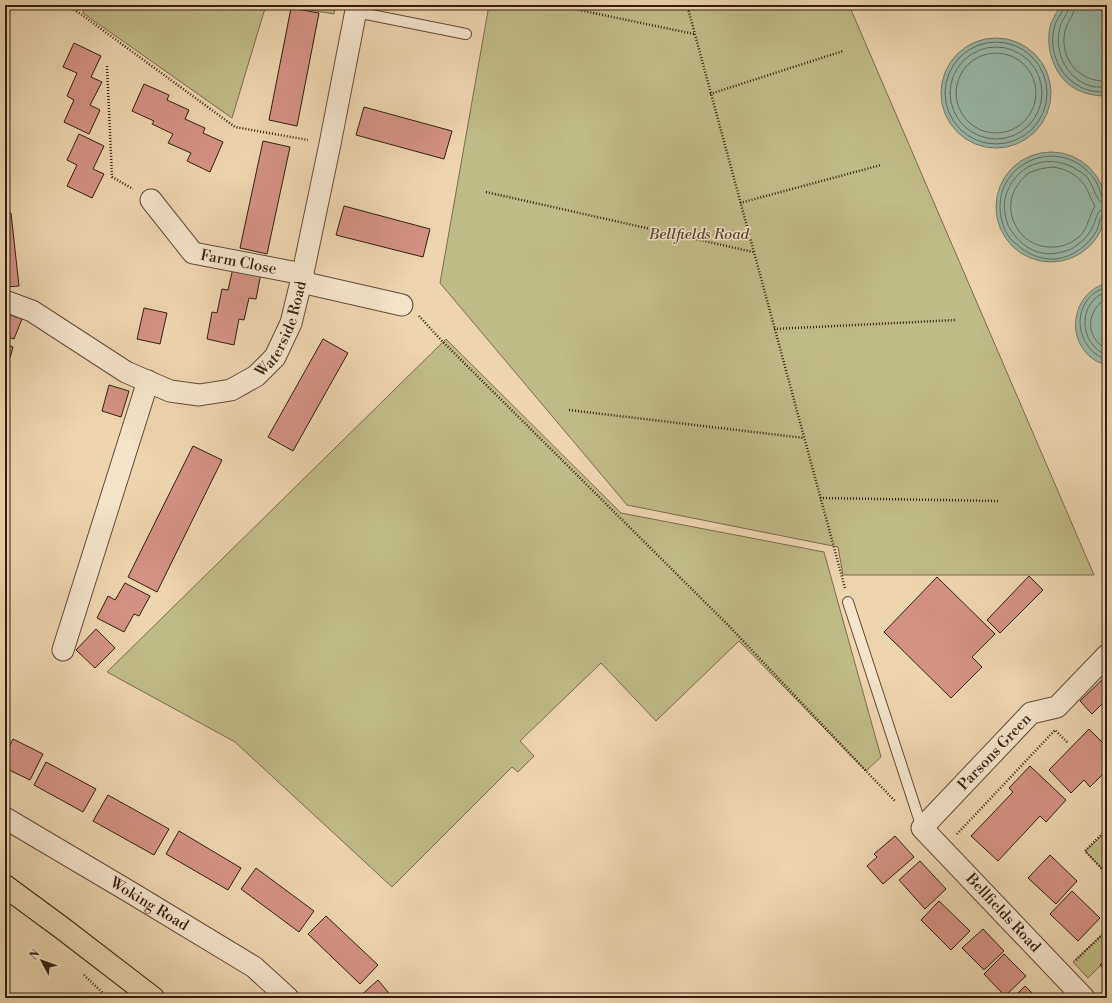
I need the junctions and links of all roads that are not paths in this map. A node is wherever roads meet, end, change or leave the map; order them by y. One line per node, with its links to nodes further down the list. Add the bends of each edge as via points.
1 (357, 9): 2 (lane); 4 (street, Waterside Road)
2 (466, 34)
3 (151, 200): 4 (street, Farm Close, via 193,253)
4 (302, 278): 6 (street, Farm Close); 7 (street, Waterside Road, via 292,323 275,357 256,376 230,390 199,395 170,391)
5 (5, 302): 7 (street, Waterside Road, via 32,311 126,372)
6 (402, 305)
7 (148, 381): 9 (street)
8 (848, 602): 12 (lane)
9 (63, 650)
10 (1107, 655): 12 (street, Parsons Green, via 1057,707 1031,713)
11 (5, 818): 15 (street, Woking Road, via 254,967)
12 (922, 828): 16 (street, Bellfields Road)
13 (5, 886): 14 (main road)
14 (153, 998)
15 (288, 998)
16 (1084, 998)

